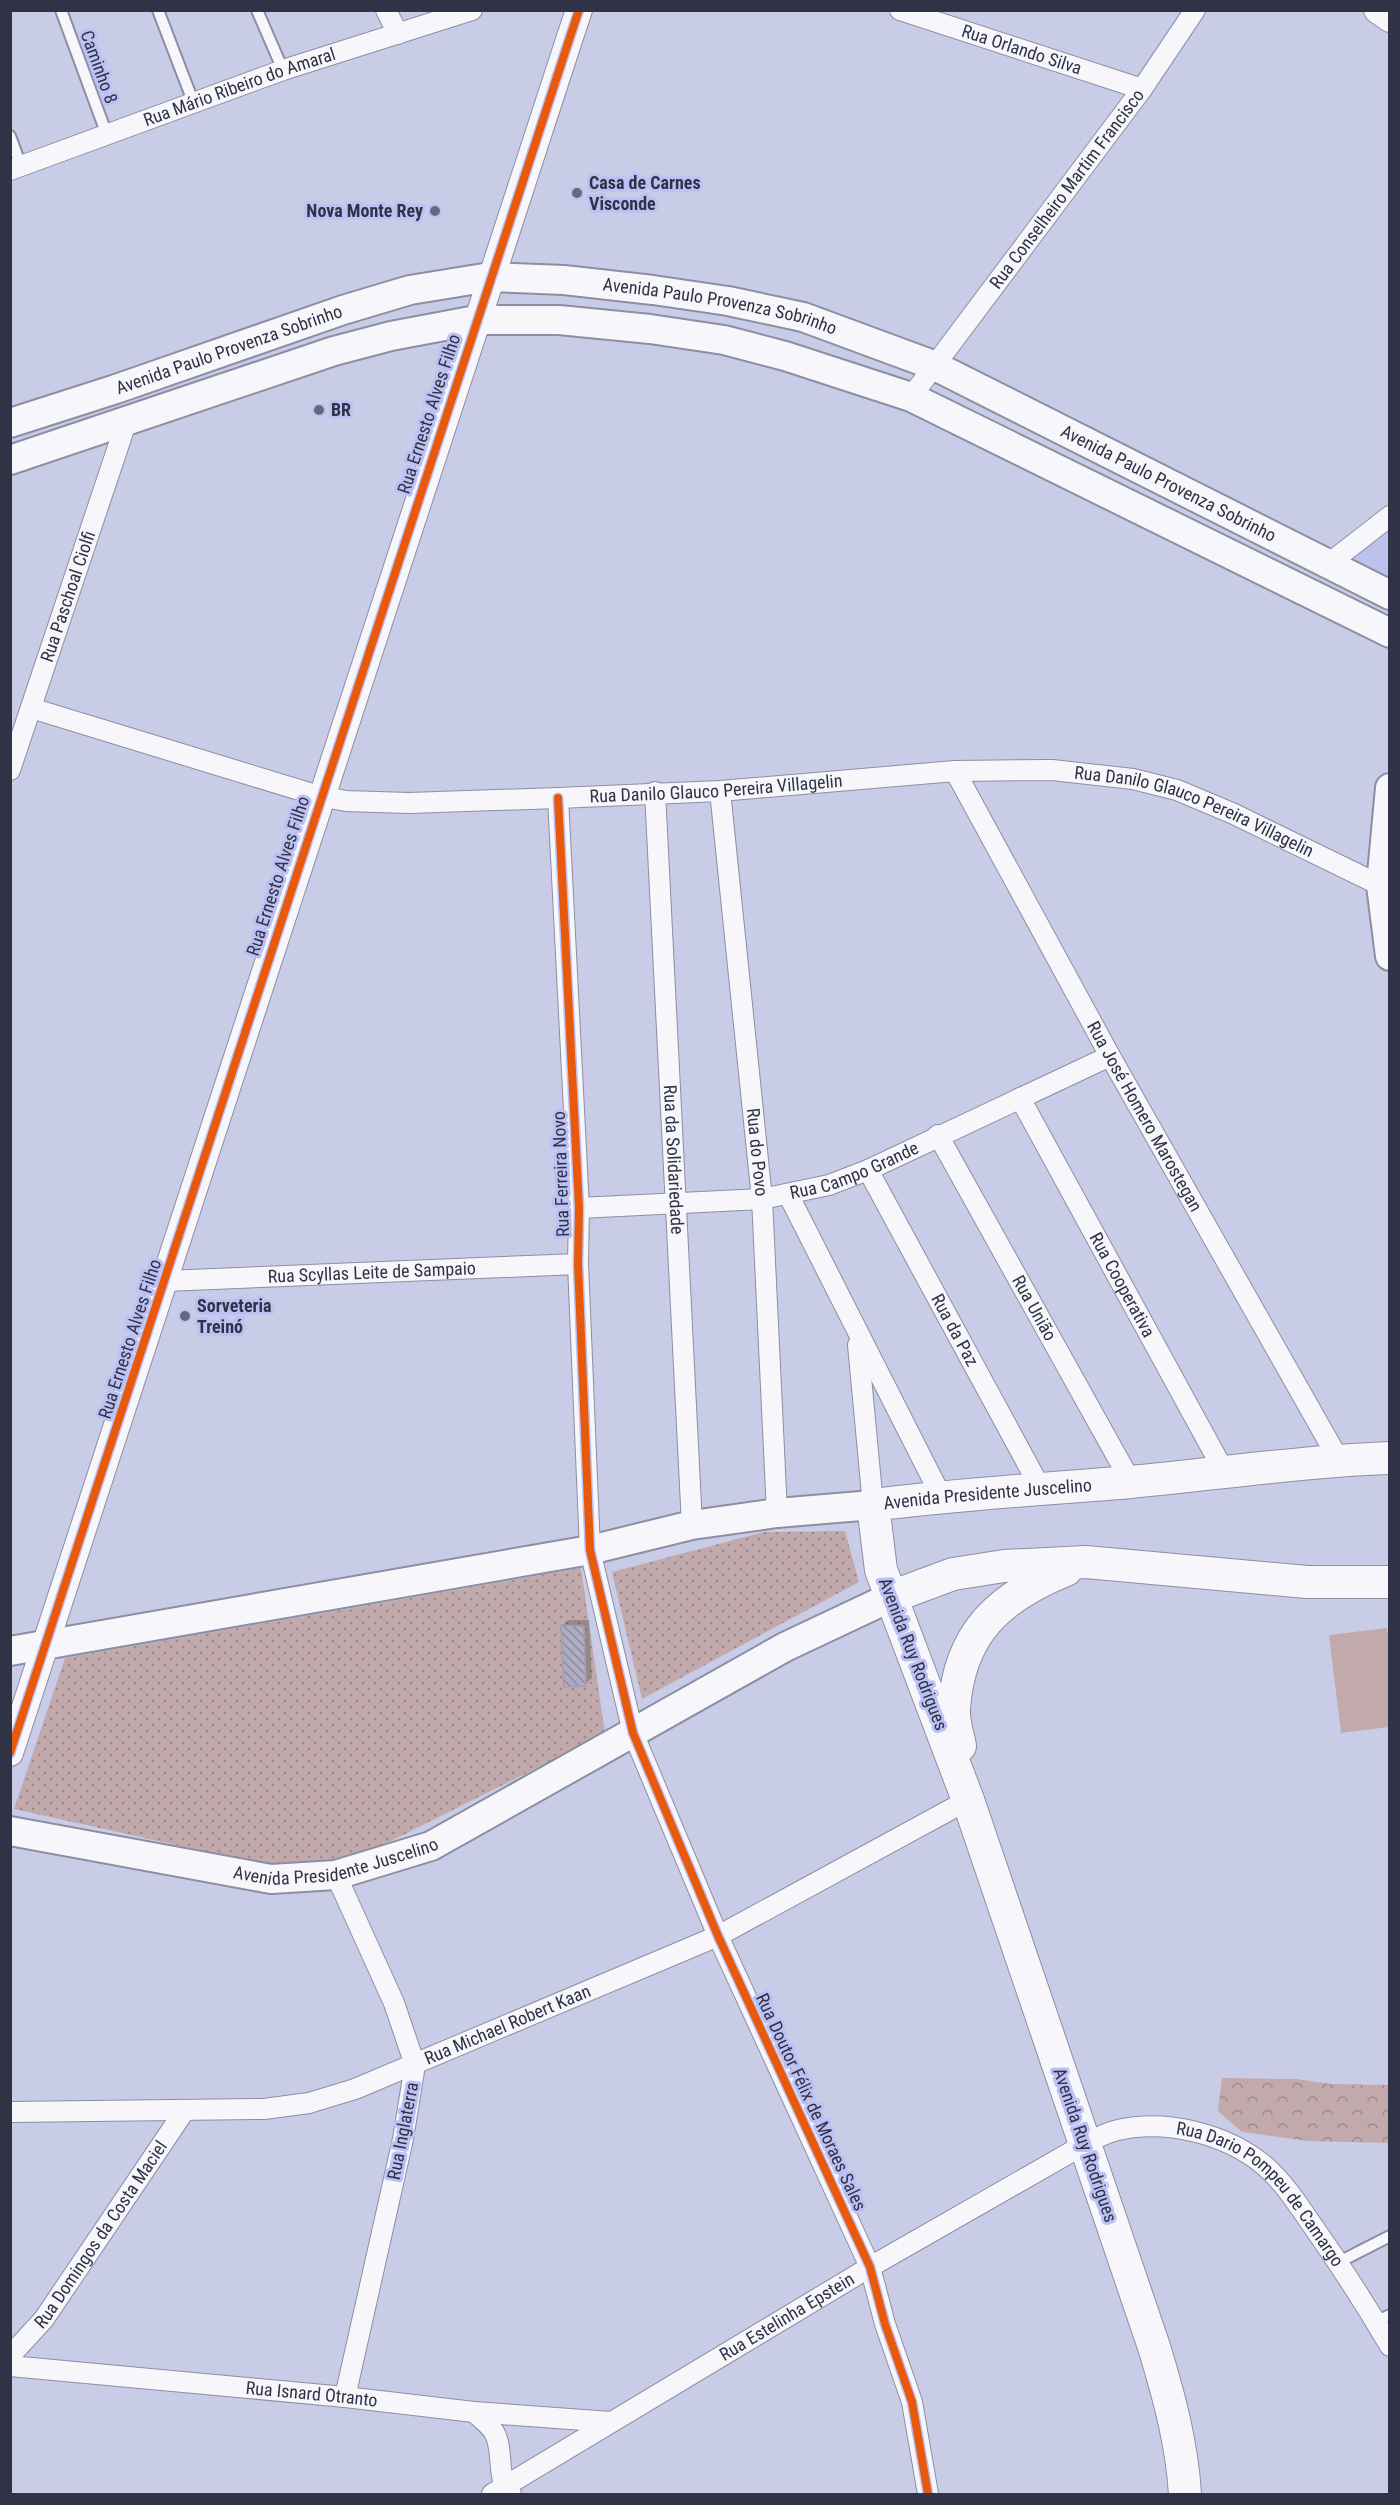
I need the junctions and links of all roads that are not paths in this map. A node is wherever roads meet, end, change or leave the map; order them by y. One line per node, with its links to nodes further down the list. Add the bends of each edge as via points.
1 (61, 10): 15 (lane, Caminho 8)
2 (158, 10): 14 (lane)
3 (257, 10): 12 (lane)
4 (386, 10): 11 (street)
5 (472, 10): 11 (street, Rua Mário Ribeiro do Amaral)
6 (579, 10): 18 (street, Rua Ernesto Alves Filho)
7 (900, 10): 13 (street, Rua Orlando Silva)
8 (1195, 10): 13 (street, Rua Conselheiro Martim Francisco)
9 (1377, 10): 10 (street)
10 (1389, 19)
11 (398, 34): 12 (street, Rua Mário Ribeiro do Amaral)
12 (283, 70): 14 (street, Rua Mário Ribeiro do Amaral)
13 (1142, 89): 20 (street, Rua Conselheiro Martim Francisco)
14 (194, 104): 15 (street, Rua Mário Ribeiro do Amaral)
15 (107, 135): 17 (street, Rua Mário Ribeiro do Amaral)
16 (10, 136): 17 (lane)
17 (16, 168)
18 (490, 277): 19 (street, Rua Ernesto Alves Filho); 20 (main road, Avenida Paulo Provenza Sobrinho, via 564,280 728,301 803,317); 22 (main road, Avenida Paulo Provenza Sobrinho, via 410,290 354,307)
19 (476, 320): 21 (main road, Avenida Paulo Provenza Sobrinho, via 559,320 724,340); 23 (main road, Avenida Paulo Provenza Sobrinho, via 334,351); 35 (street, Rua Ernesto Alves Filho)
20 (933, 365): 21 (street, Rua Conselheiro Martim Francisco); 26 (main road, Avenida Paulo Provenza Sobrinho)
21 (911, 397): 28 (main road, Avenida Paulo Provenza Sobrinho)
22 (10, 423)
23 (126, 423): 24 (main road, Avenida Paulo Provenza Sobrinho); 29 (street, Rua Paschoal Ciolfi)
24 (10, 460)
25 (1389, 516): 26 (street)
26 (1327, 565): 27 (main road, Avenida Paulo Provenza Sobrinho)
27 (1389, 595)
28 (1389, 633)
29 (31, 708): 30 (street, Rua Paschoal Ciolfi); 35 (street, Rua Danilo Glauco Pereira Villagelin)
30 (10, 770)
31 (955, 771): 33 (street, Rua Danilo Glauco Pereira Villagelin); 37 (street, Rua Danilo Glauco Pereira Villagelin, via 1052,770 1133,779 1177,790); 39 (street, Rua José Homero Marostegan)
32 (1389, 788): 37 (main road)
33 (720, 791): 34 (street, Rua Danilo Glauco Pereira Villagelin); 44 (street, Rua do Povo)
34 (655, 792): 36 (street, Rua Danilo Glauco Pereira Villagelin); 45 (street, Rua da Solidariedade)
35 (319, 796): 36 (street, Rua Danilo Glauco Pereira Villagelin, via 346,801 409,802); 48 (street, Rua Ernesto Alves Filho)
36 (558, 798): 46 (street, Rua Ferreira Novo)
37 (1385, 888): 38 (main road)
38 (1389, 956)
39 (1110, 1056): 40 (street, Rua Campo Grande); 51 (street, Rua José Homero Marostegan)
40 (1020, 1098): 41 (street, Rua Campo Grande); 52 (street, Rua Cooperativa)
41 (938, 1135): 42 (street, Rua Campo Grande); 53 (street, Rua União)
42 (868, 1170): 43 (street, Rua Campo Grande, via 829,1185); 54 (street, Rua da Paz)
43 (788, 1194): 44 (street, Rua Campo Grande); 49 (street, Rua do Povo)
44 (762, 1199): 45 (street, Rua Campo Grande); 57 (street, Rua do Povo)
45 (677, 1203): 46 (street, Rua Campo Grande); 58 (street, Rua da Solidariedade)
46 (579, 1208): 47 (street, Rua Ferreira Novo)
47 (578, 1264): 48 (street, Rua Scyllas Leite de Sampaio); 59 (street, Rua Ferreira Novo)
48 (165, 1281): 63 (street, Rua Ernesto Alves Filho)
49 (857, 1334): 55 (street, Rua do Povo); 56 (street)
50 (1389, 1458): 51 (main road, Avenida Presidente Juscelino)
51 (1339, 1460): 52 (main road, Avenida Presidente Juscelino)
52 (1225, 1473): 53 (main road, Avenida Presidente Juscelino)
53 (1131, 1482): 54 (main road, Avenida Presidente Juscelino)
54 (1041, 1489): 55 (main road, Avenida Presidente Juscelino)
55 (941, 1496): 56 (main road, Avenida Presidente Juscelino)
56 (873, 1505): 57 (main road, Avenida Presidente Juscelino); 62 (main road, Avenida Ruy Rodrigues, via 881,1570)
57 (777, 1513): 58 (main road, Avenida Presidente Juscelino)
58 (692, 1526): 59 (main road, Avenida Presidente Juscelino)
59 (590, 1550): 63 (main road, Avenida Presidente Juscelino); 65 (street)
60 (1086, 1562): 61 (main road, Avenida Presidente Juscelino, via 1249,1578); 62 (main road, Avenida Presidente Juscelino, via 1004,1566 953,1574); 67 (main road, Avenida Ruy Rodrigues, via 1034,1583 1005,1602 972,1642 963,1662 953,1711)
61 (1389, 1582)
62 (891, 1597): 65 (main road, Avenida Presidente Juscelino, via 785,1647); 67 (main road, Avenida Ruy Rodrigues)
63 (46, 1644): 64 (main road, Avenida Presidente Juscelino); 66 (street, Rua Ernesto Alves Filho)
64 (10, 1651)
65 (633, 1733): 69 (main road, Avenida Presidente Juscelino, via 431,1846); 70 (street, Rua Doutor Félix de Moraes Sales)
66 (10, 1753)
67 (968, 1800): 70 (street, Rua Michael Robert Kaan); 74 (main road, Avenida Ruy Rodrigues)
68 (10, 1831): 69 (main road, Avenida Presidente Juscelino, via 271,1879)
69 (336, 1875): 71 (street, Rua Inglaterra, via 394,2003)
70 (718, 1936): 71 (street, Rua Michael Robert Kaan); 77 (street, Rua Doutor Félix de Moraes Sales)
71 (415, 2065): 72 (street, Rua Michael Robert Kaan, via 309,2103 264,2109); 82 (street, Rua Inglaterra, via 403,2139)
72 (185, 2110): 73 (street, Rua Michael Robert Kaan); 80 (street, Rua Domingos da Costa Maciel, via 44,2319)
73 (10, 2112)
74 (1085, 2144): 76 (street, Rua Dario Pompeu de Camargo, via 1118,2130 1159,2126 1205,2134 1248,2153 1280,2180); 77 (street, Rua Estelinha Epstein); 87 (main road, Avenida Ruy Rodrigues, via 1155,2347 1183,2458)
75 (1389, 2236): 76 (lane)
76 (1339, 2262): 78 (street, Rua Dario Pompeu de Camargo)
77 (870, 2267): 84 (street, Rua Estelinha Epstein); 86 (street, Rua Doutor Félix de Moraes Sales, via 912,2402)
78 (1382, 2318): 79 (street, Rua Dario Pompeu de Camargo)
79 (1389, 2346)
80 (10, 2356)
81 (10, 2366): 82 (street, Rua Isnard Otranto)
82 (345, 2397): 83 (street, Rua Isnard Otranto)
83 (474, 2412): 84 (street, Rua Isnard Otranto); 85 (street, via 494,2432)
84 (611, 2422): 85 (street, Rua Estelinha Epstein)
85 (502, 2492)
86 (928, 2494)
87 (1185, 2494)

